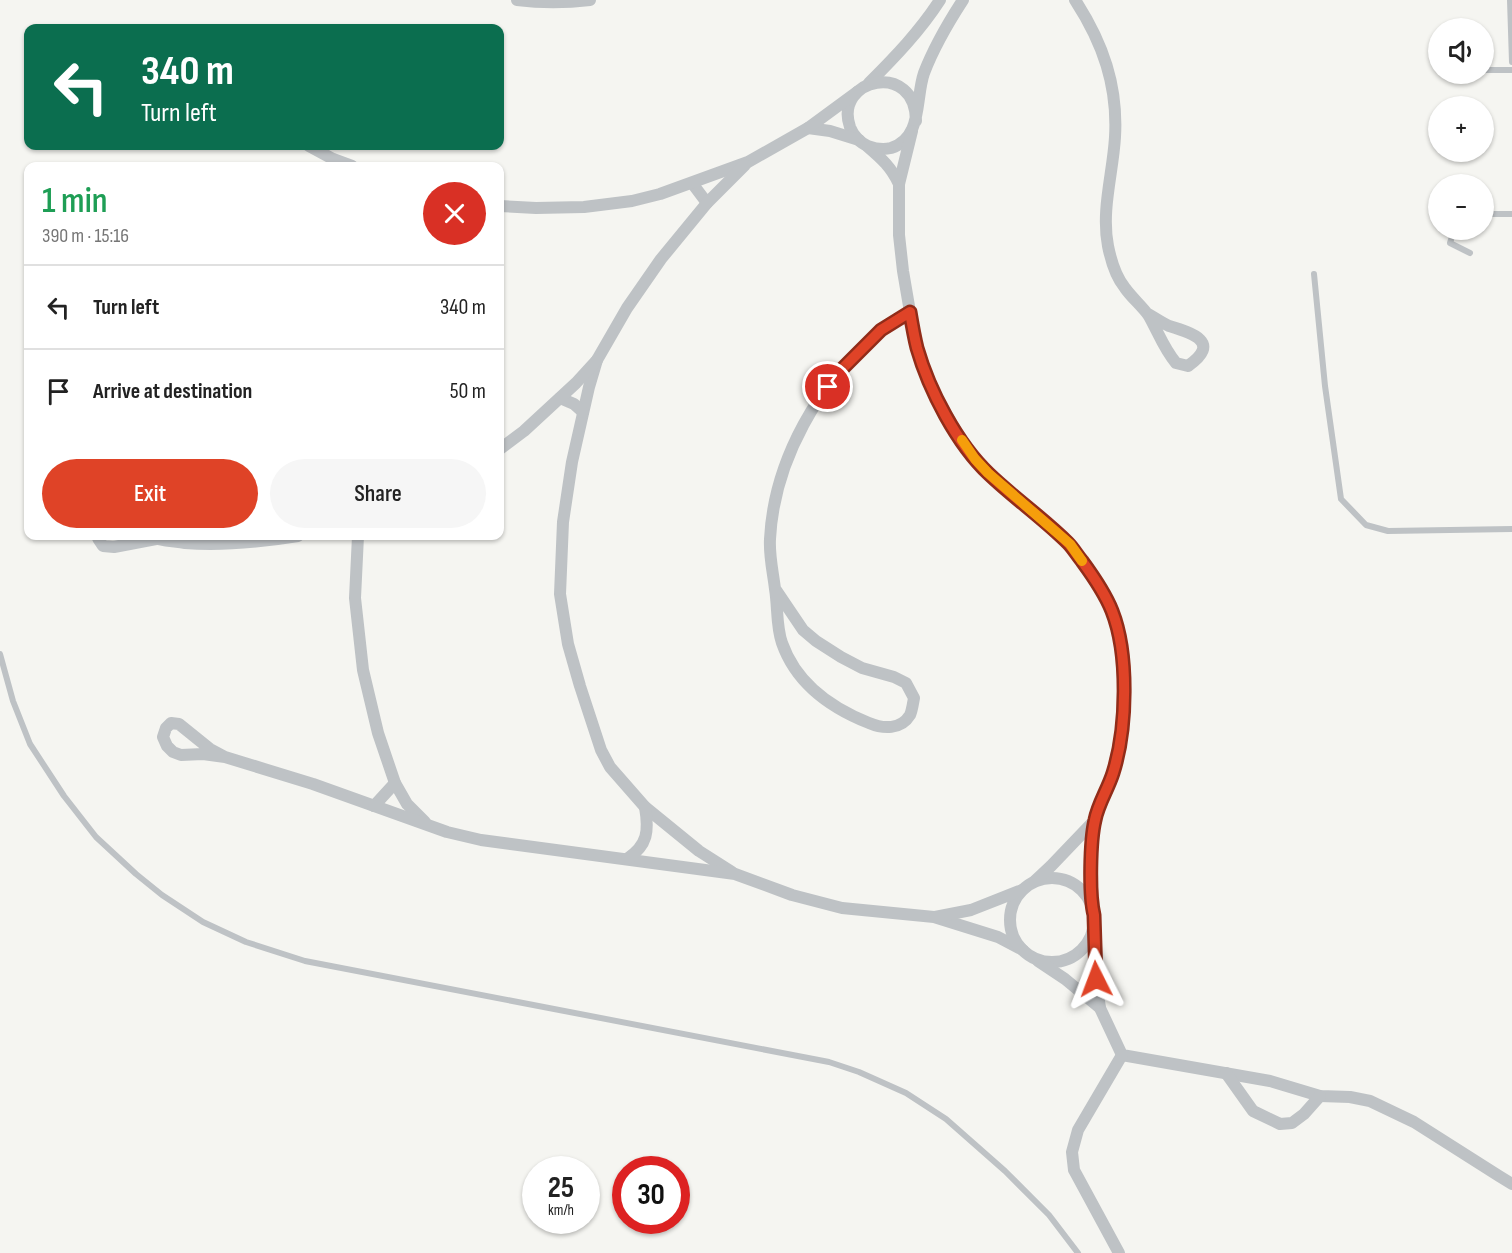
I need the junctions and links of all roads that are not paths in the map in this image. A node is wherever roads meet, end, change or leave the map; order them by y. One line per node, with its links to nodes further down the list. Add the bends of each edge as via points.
1 (517, 0): 2 (street)
2 (590, 0)
3 (940, 0): 11 (street, via 897,55)
4 (963, 0): 13 (street, via 934,48)
5 (1075, 0): 29 (street, via 1101,45 1114,101 1115,137 1106,218 1110,257 1123,287)
6 (1510, 0): 7 (lane)
7 (1511, 40): 8 (lane)
8 (1512, 62)
9 (1494, 70): 10 (lane)
10 (1512, 70)
11 (868, 84): 12 (street); 13 (street, via 889,82 907,92 916,110)
12 (857, 92): 14 (street); 15 (street, via 848,111 849,122 852,132)
13 (914, 126): 15 (street, via 906,139 888,149); 20 (street)
14 (808, 128): 15 (street); 18 (street)
15 (863, 143): 20 (street, via 883,160)
16 (316, 150): 17 (street)
17 (341, 162)
18 (748, 162): 19 (street); 21 (street)
19 (692, 183): 21 (street); 22 (street, via 632,201 584,207)
20 (899, 184): 28 (street, via 899,236)
21 (707, 203): 30 (street, via 661,259)
22 (504, 206)
23 (1494, 214): 24 (lane)
24 (1512, 214)
25 (1451, 240): 26 (lane)
26 (1470, 253)
27 (1314, 274): 34 (lane, via 1341,499 1366,525 1388,531)
28 (910, 312): 40 (street, via 881,330 843,368 795,443 772,513 771,565); 46 (street, via 917,347 937,398 975,459 1070,544 1112,610 1123,660 1122,728 1113,772)
29 (1148, 315): 29 (street, via 1176,363 1188,366 1197,360 1203,348 1197,336)
30 (597, 360): 31 (street); 32 (street)
31 (560, 398): 32 (street); 33 (street)
32 (583, 412): 45 (street, via 563,522 560,594 568,644 601,750 610,767)
33 (504, 446)
34 (1512, 529)
35 (99, 540): 36 (street, via 103,546 114,547)
36 (141, 540)
37 (160, 540): 38 (street, via 212,545)
38 (273, 540)
39 (358, 540): 43 (street, via 355,598 363,670)
40 (776, 590): 40 (street, via 781,642 794,667 820,697 878,727 895,727 910,715 914,698 906,683 862,668 816,640 803,630)
41 (0, 654): 60 (lane, via 30,744 64,796 96,837 136,874 203,922 246,942 305,961 829,1062 859,1072 906,1093 946,1119 1049,1215)
42 (225, 757): 42 (street, via 179,724 171,723 166,728 163,737 173,752); 44 (street)
43 (395, 783): 44 (street); 47 (street, via 407,804)
44 (374, 806): 47 (street)
45 (645, 807): 48 (street, via 646,837 637,853); 49 (street, via 699,851)
46 (1095, 820): 50 (street); 51 (street)
47 (427, 824): 48 (street, via 481,840)
48 (627, 859): 49 (street)
49 (735, 874): 52 (street, via 842,908)
50 (1028, 886): 51 (street, via 1046,878 1068,881 1078,887); 52 (street, via 972,910); 54 (street, via 1015,900 1011,913 1015,940)
51 (1091, 905): 53 (street)
52 (934, 917): 54 (street, via 998,937)
53 (1094, 926): 54 (street, via 1086,944 1071,957 1045,961); 55 (street)
54 (1027, 953): 55 (street)
55 (1100, 1008): 56 (street)
56 (1122, 1055): 57 (street); 61 (street, via 1078,1130 1072,1152 1074,1170)
57 (1226, 1073): 58 (street); 58 (street, via 1253,1111 1280,1124 1292,1123)
58 (1320, 1096): 59 (street, via 1350,1097 1386,1108)
59 (1512, 1184)
60 (1078, 1253)
61 (1119, 1253)

